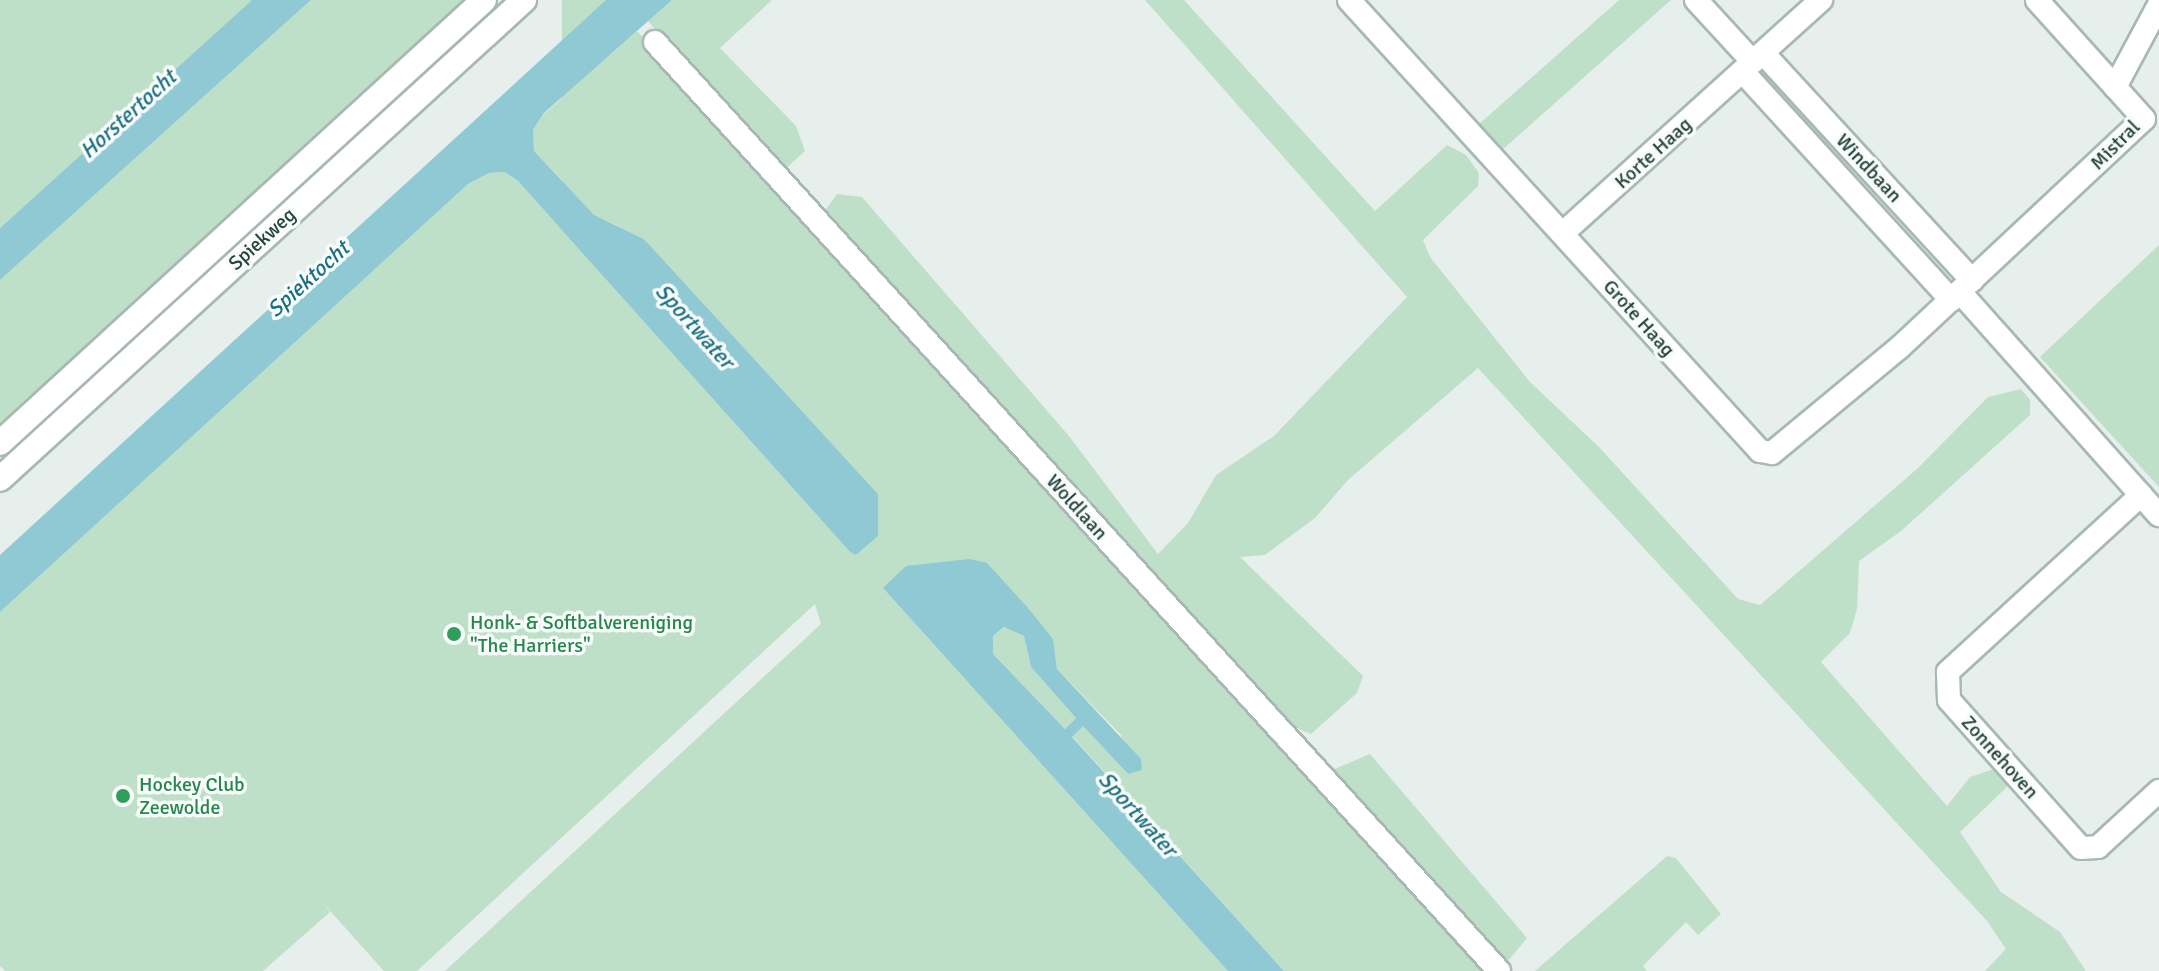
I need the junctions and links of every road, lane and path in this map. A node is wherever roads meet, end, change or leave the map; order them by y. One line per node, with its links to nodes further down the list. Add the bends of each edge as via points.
1 (484, 0): 13 (main road, Spiekweg)
2 (524, 0): 14 (main road, Spiekweg)
3 (1349, 0): 11 (street, Grote Haag)
4 (1696, 0): 9 (street, Windbaan)
5 (1821, 0): 9 (street, Korte Haag)
6 (2037, 0): 10 (street, Mistral)
7 (2159, 5): 10 (street)
8 (655, 42): 18 (street, Woldlaan)
9 (1753, 62): 11 (street, Korte Haag); 12 (street, Windbaan)
10 (2115, 87): 12 (street, Mistral, via 2144,119)
11 (1563, 233): 12 (street, Grote Haag, via 1760,451 1785,448)
12 (1961, 290): 15 (street, Windbaan)
13 (0, 443)
14 (0, 479)
15 (2141, 495): 16 (street, Windbaan); 17 (street, Zonnehoven, via 1948,672 1949,700 2081,848 2098,847)
16 (2159, 515)
17 (2159, 791)
18 (1499, 971)

